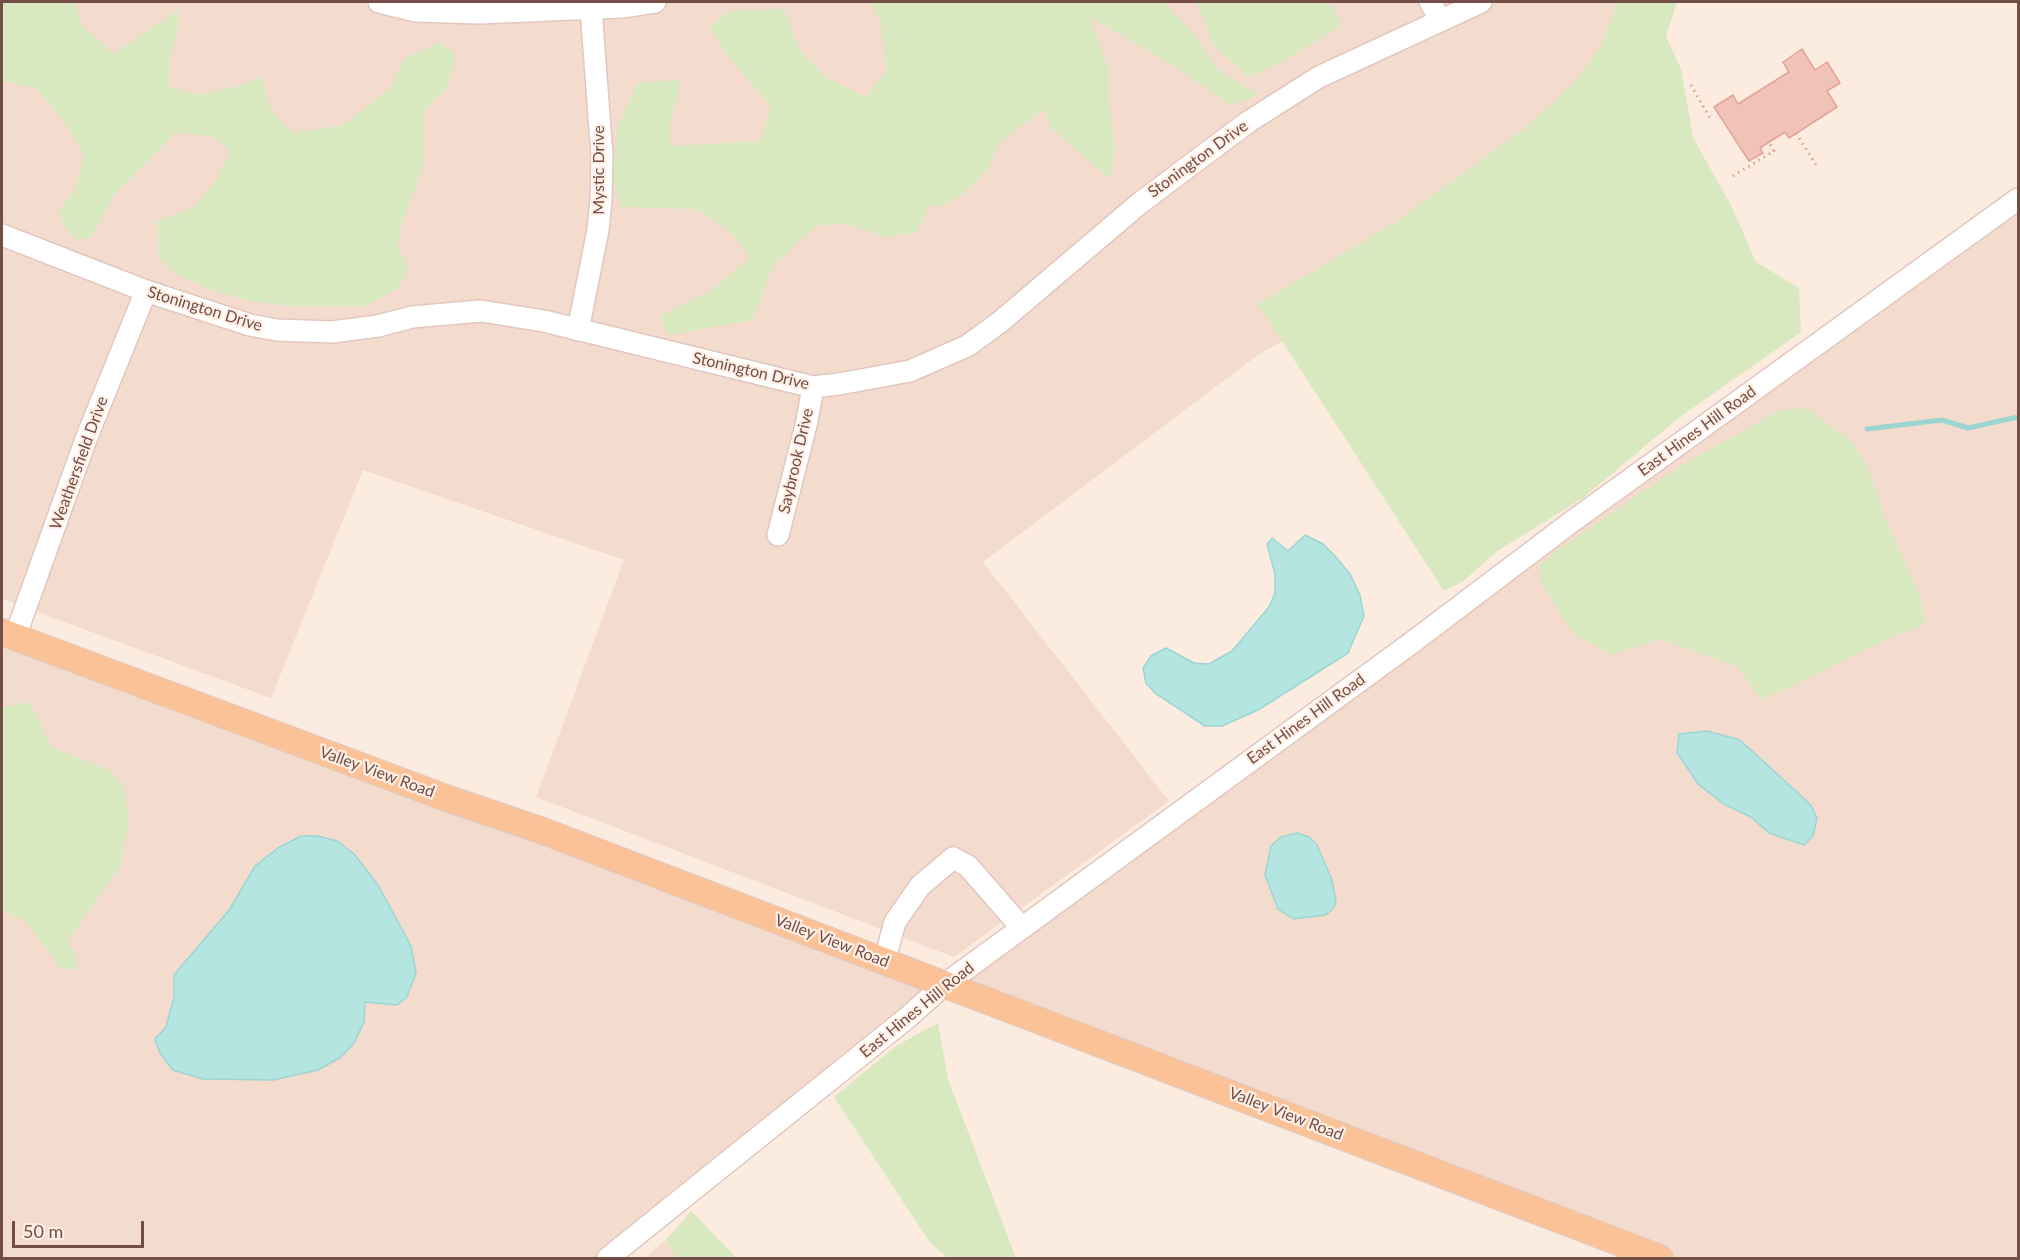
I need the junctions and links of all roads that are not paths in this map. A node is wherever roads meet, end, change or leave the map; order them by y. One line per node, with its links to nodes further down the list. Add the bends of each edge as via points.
1 (379, 2): 4 (street, via 437,13)
2 (655, 2): 4 (street)
3 (1481, 2): 5 (street, Stonington Drive)
4 (591, 9): 9 (street, Mystic Drive, via 602,155 601,200)
5 (1435, 10): 10 (street, Stonington Drive, via 1248,122 1140,203 967,346 890,376)
6 (2019, 199): 13 (street, East Hines Hill Road, via 1570,523)
7 (2, 235): 8 (street, Stonington Drive)
8 (146, 291): 9 (street, Stonington Drive, via 250,325 278,330 332,332 423,315 481,311); 12 (street, Weathersfield Drive)
9 (578, 330): 10 (street, Stonington Drive)
10 (813, 387): 11 (street, Saybrook Drive)
11 (778, 535)
12 (8, 634): 14 (main road, Valley View Road, via 543,831)
13 (1022, 928): 14 (street, via 968,866 953,858 920,886 895,922); 15 (street, East Hines Hill Road)
14 (884, 962): 15 (main road, Valley View Road)
15 (944, 985): 16 (street, East Hines Hill Road); 17 (main road, Valley View Road)
16 (608, 1258)
17 (1660, 1258)

